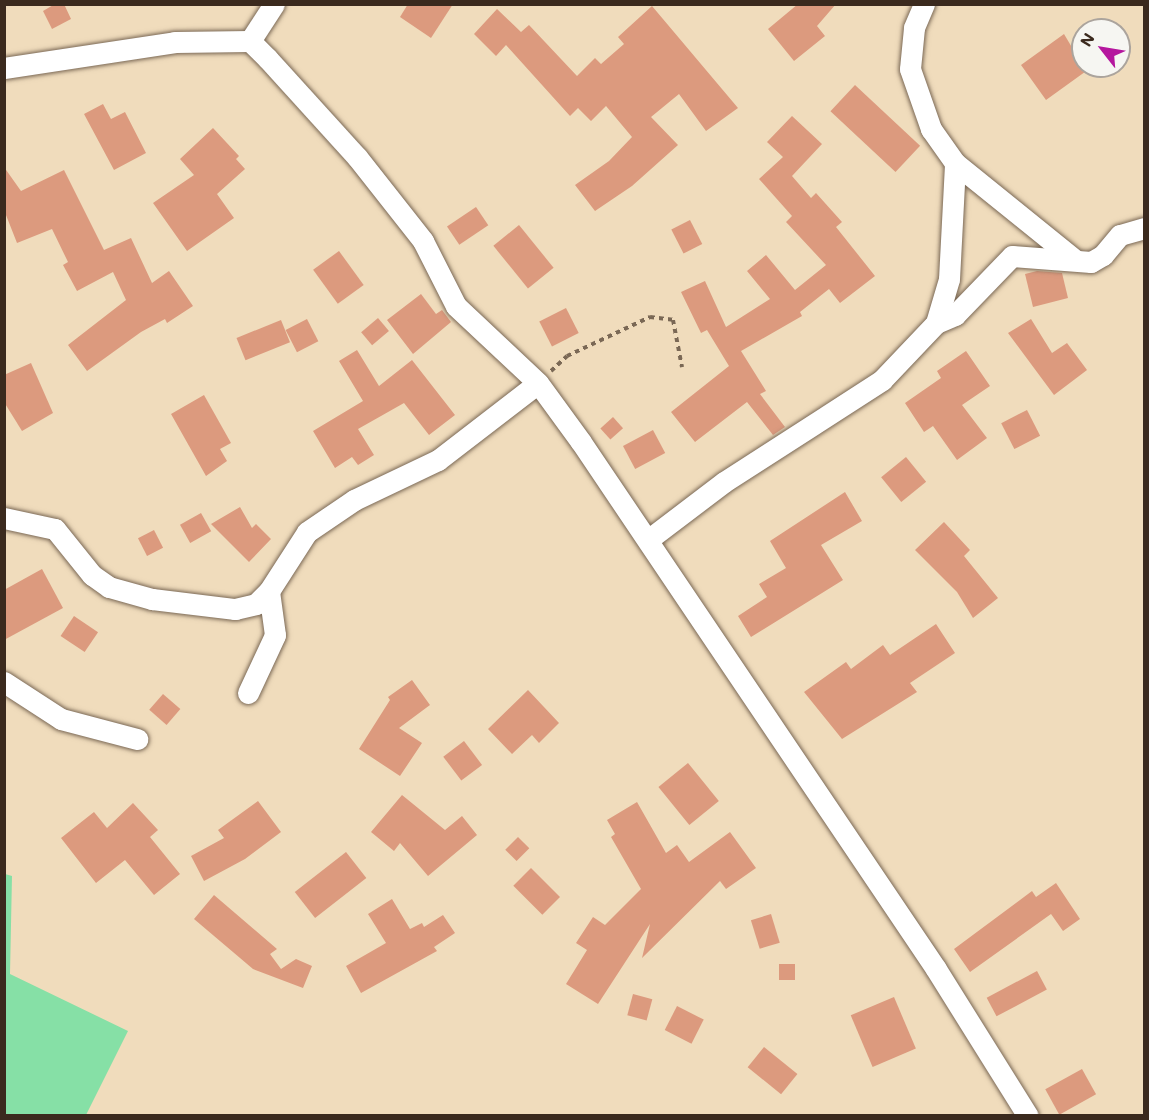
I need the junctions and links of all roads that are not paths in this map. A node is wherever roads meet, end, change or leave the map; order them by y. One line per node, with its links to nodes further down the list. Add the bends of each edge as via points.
1 (274, 4): 3 (street)
2 (924, 4): 5 (street, via 914,28 910,69 931,129)
3 (250, 41): 4 (street, via 175,42); 9 (street, via 357,156 423,241 456,306)
4 (4, 68)
5 (955, 163): 7 (street); 8 (street, via 949,279)
6 (1144, 228): 7 (street, via 1120,235 1103,255 1091,262)
7 (1074, 260): 8 (street, via 1012,256 956,315)
8 (936, 323): 11 (street, via 882,380 724,482)
9 (538, 382): 11 (street); 12 (street, via 438,460 354,500 307,532)
10 (4, 518): 12 (street, via 55,529 92,575 135,596 235,609 256,604)
11 (649, 539): 16 (street, via 936,969)
12 (269, 591): 14 (street, via 275,635)
13 (4, 682): 15 (street, via 61,720)
14 (249, 693)
15 (137, 739)
16 (1028, 1116)

